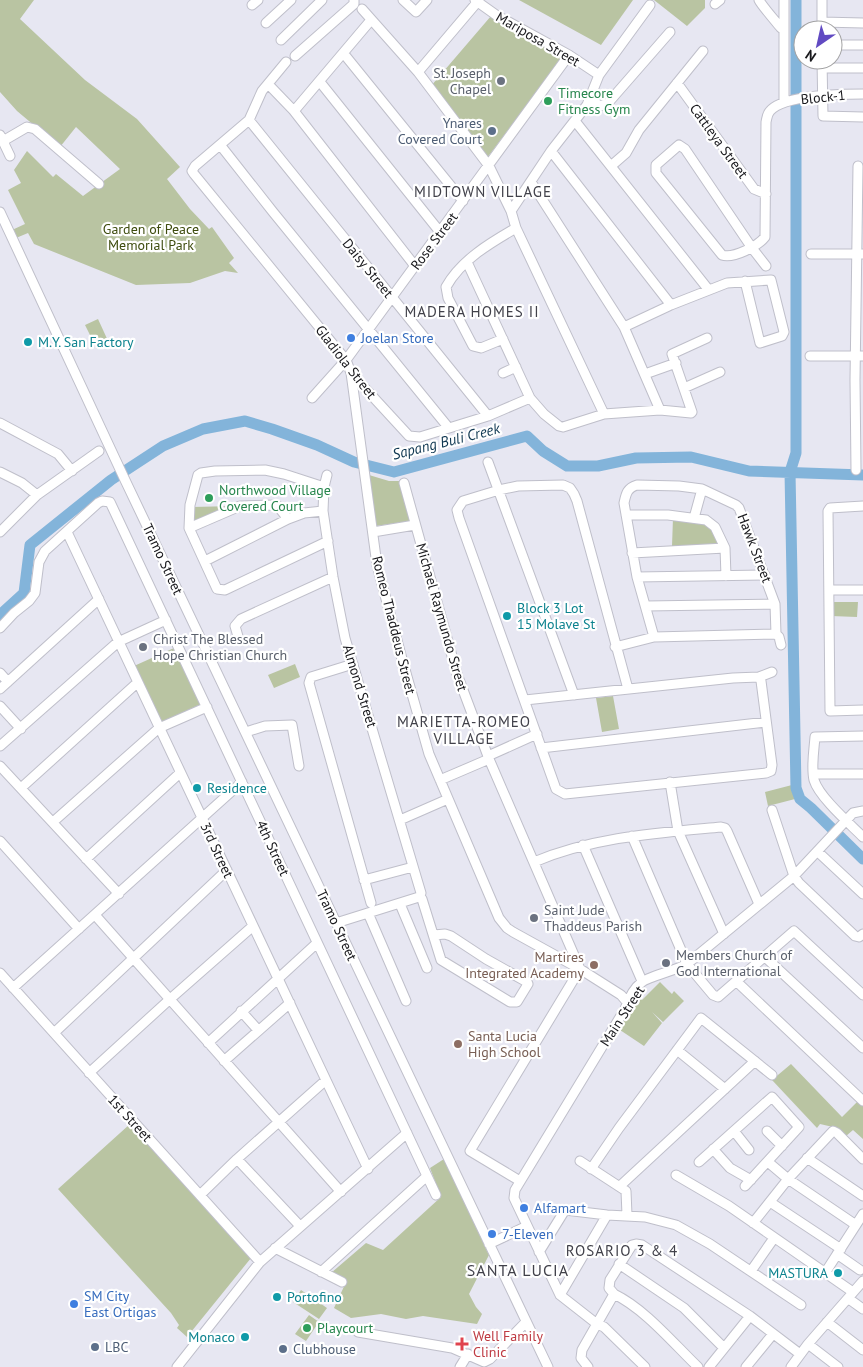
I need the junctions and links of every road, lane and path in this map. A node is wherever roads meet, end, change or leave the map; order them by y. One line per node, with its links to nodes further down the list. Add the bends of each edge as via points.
1 (291, 0): 15 (street)
2 (322, 0): 19 (street)
3 (354, 0): 25 (street, via 354,4)
4 (403, 0): 5 (street, via 416,12)
5 (427, 0)
6 (759, 0): 17 (street, via 779,26)
7 (784, 0): 17 (street)
8 (822, 0): 13 (street)
9 (477, 1): 24 (street, Mariposa Street); 30 (street)
10 (650, 5): 31 (street)
11 (362, 9): 12 (street)
12 (371, 20): 23 (street); 30 (street)
13 (822, 20)
14 (863, 23): 16 (street)
15 (266, 24)
16 (843, 24)
17 (784, 27): 38 (street)
18 (670, 32): 37 (street, via 608,103 600,106)
19 (280, 40)
20 (843, 45): 21 (street)
21 (863, 45)
22 (703, 51): 33 (street)
23 (344, 54): 32 (street); 53 (street)
24 (569, 55): 31 (street, Mariposa Street); 47 (street, Rose Street)
25 (295, 56)
26 (286, 62): 34 (street)
27 (843, 66): 28 (street)
28 (863, 68)
29 (822, 70): 36 (street)
30 (418, 72): 47 (street)
31 (599, 75): 37 (street)
32 (320, 82): 39 (street); 57 (street)
33 (677, 83): 48 (street, via 639,130 626,153); 52 (street, Cattleya Street, via 754,189)
34 (268, 84): 39 (street); 41 (street)
35 (863, 94): 36 (street, Block-1)
36 (823, 95): 38 (street, Block-1); 40 (street, via 824,117)
37 (590, 99): 42 (street)
38 (784, 102): 52 (street, via 771,109 766,122)
39 (294, 111): 62 (street)
40 (863, 117)
41 (249, 120): 44 (street); 66 (street, Daisy Street)
42 (575, 121): 45 (street); 48 (street)
43 (1, 138): 46 (street); 51 (street, via 27,127 35,129)
44 (221, 146): 69 (street); 74 (street, Gladiola Street, via 192,171)
45 (551, 151): 50 (street); 67 (street)
46 (10, 156)
47 (489, 166): 53 (street, Rose Street); 54 (street)
48 (611, 166): 65 (street)
49 (858, 166): 60 (street)
50 (531, 182): 54 (street); 68 (street)
51 (99, 184)
52 (766, 194): 58 (street, via 766,237)
53 (463, 201): 57 (street, Rose Street)
54 (511, 211): 56 (street)
55 (0, 212): 147 (street, Tramo Street)
56 (516, 228): 61 (street, via 484,247); 85 (street)
57 (440, 232): 62 (street, Rose Street)
58 (752, 248): 58 (street, via 722,255 656,174 656,165 679,145 683,147); 63 (street)
59 (811, 254): 60 (street)
60 (860, 254): 73 (street)
61 (467, 262): 71 (street); 71 (street, via 446,287 448,298 473,346 482,348)
62 (416, 266): 66 (street, Rose Street)
63 (766, 266)
64 (745, 282): 64 (street, via 760,343 782,336 784,332 771,280); 65 (street)
65 (708, 289): 67 (street)
66 (392, 298): 69 (street, Rose Street); 86 (street, Daisy Street)
67 (671, 305): 68 (street)
68 (624, 327): 80 (street)
69 (367, 330): 74 (street, Rose Street); 88 (street)
70 (707, 338): 75 (street, via 672,353)
71 (503, 339): 76 (street)
72 (810, 356): 73 (street)
73 (859, 356): 92 (street)
74 (346, 360): 78 (street, Gladiola Street); 82 (street, Rose Street)
75 (676, 363): 80 (street); 81 (street)
76 (516, 367): 79 (street); 83 (street)
77 (720, 372): 81 (street)
78 (351, 373): 88 (street, Gladiola Street, via 409,436 420,437); 109 (street, Romeo Thaddeus Street)
79 (503, 373)
80 (645, 374): 84 (street)
81 (684, 388): 84 (street, via 692,412)
82 (312, 398)
83 (530, 398): 85 (street, via 558,426); 86 (street, Gladiola Street)
84 (660, 410): 85 (street)
85 (604, 414)
86 (488, 416): 88 (street, Gladiola Street)
87 (0, 423): 91 (street, via 58,454)
88 (448, 427)
89 (98, 450): 91 (street)
90 (488, 462): 97 (street)
91 (72, 470): 99 (street)
92 (856, 470)
93 (0, 472): 99 (street)
94 (326, 475): 96 (street, Almond Street)
95 (404, 483): 105 (street, Michael Raymundo Street)
96 (324, 487): 101 (street, Almond Street); 106 (street, via 265,470 200,473 193,490)
97 (499, 490): 130 (street, via 518,486 563,485 570,488 577,501); 139 (street); 140 (street, via 463,502 457,510)
98 (702, 490): 102 (street, Hawk Street, via 637,485 627,491); 103 (street); 114 (street, Hawk Street, via 739,508)
99 (37, 495): 107 (street)
100 (863, 506): 118 (street, via 830,508 828,511)
101 (322, 511): 104 (street); 110 (street, Almond Street)
102 (626, 515): 103 (street); 112 (street, Hawk Street)
103 (694, 518): 111 (street, via 706,520 715,527)
104 (288, 519): 106 (street, via 277,505 240,506); 113 (street)
105 (415, 525): 109 (street); 152 (street, Michael Raymundo Street, via 454,665)
106 (189, 528): 113 (street)
107 (0, 532)
108 (67, 532): 120 (street, 3rd Street); 123 (street, 4th Street, via 98,503 110,502); 124 (street, via 45,551 39,562 36,593)
109 (372, 532): 158 (street, Romeo Thaddeus Street, via 402,659 429,754)
110 (328, 541): 113 (street, via 225,590 218,588); 116 (street, Almond Street)
111 (725, 548): 112 (street); 115 (street)
112 (632, 552): 117 (street, Hawk Street)
113 (205, 561)
114 (765, 574): 115 (street); 121 (street, Hawk Street)
115 (726, 576): 117 (street)
116 (333, 577): 127 (street, via 241,619 235,626); 131 (street, Almond Street)
117 (637, 577): 122 (street, Hawk Street)
118 (829, 590): 119 (street); 143 (street, via 830,711)
119 (863, 590)
120 (99, 599): 128 (street, 3rd Street); 135 (street)
121 (775, 604): 122 (street); 125 (street, Hawk Street)
122 (646, 606): 126 (street, Hawk Street)
123 (166, 620): 128 (street); 142 (street, 4th Street)
124 (0, 628)
125 (776, 634): 126 (street); 129 (street, Hawk Street)
126 (654, 637): 130 (street)
127 (239, 640)
128 (118, 642): 136 (street, 3rd Street); 146 (street)
129 (781, 645)
130 (616, 648): 137 (street)
131 (353, 664): 166 (street, Almond Street); 180 (street, via 311,677 309,682)
132 (772, 672): 134 (street)
133 (0, 673): 135 (street)
134 (759, 677): 137 (street); 144 (street)
135 (8, 682): 138 (street)
136 (137, 683): 145 (street, 3rd Street); 161 (street)
137 (628, 688): 139 (street)
138 (0, 689)
139 (574, 695): 140 (street)
140 (525, 700): 148 (street)
141 (0, 706): 146 (street)
142 (207, 707): 145 (street); 159 (street, 4th Street)
143 (863, 710)
144 (766, 722): 151 (street); 160 (street, via 770,771)
145 (159, 728): 155 (street, 3rd Street); 168 (street)
146 (21, 729): 150 (street)
147 (246, 732): 153 (street, via 264,726 292,725); 189 (street, Tramo Street)
148 (537, 734): 151 (street); 152 (street)
149 (863, 736): 156 (street, via 815,737)
150 (0, 746)
151 (541, 748): 160 (street, via 556,789 565,794)
152 (488, 757): 158 (street); 176 (street, Michael Raymundo Street)
153 (299, 766)
154 (1, 771): 161 (street)
155 (180, 773): 165 (street, 3rd Street); 175 (street)
156 (814, 774): 157 (street); 167 (street, via 814,781 827,800)
157 (863, 774)
158 (440, 780): 162 (street, Romeo Thaddeus Street)
159 (242, 782): 165 (street); 195 (street, 4th Street)
160 (670, 782): 169 (street)
161 (21, 788): 168 (street)
162 (448, 799): 166 (street); 200 (street, Romeo Thaddeus Street, via 502,923)
163 (772, 810): 179 (street)
164 (863, 811): 167 (street, via 853,813)
165 (202, 819): 178 (street, 3rd Street); 181 (street)
166 (400, 820): 177 (street, Almond Street)
167 (846, 820): 171 (street); 174 (street, Main Street)
168 (53, 822): 175 (street)
169 (678, 831): 170 (street); 186 (street, via 725,828); 192 (street)
170 (632, 836): 173 (street); 198 (street)
171 (863, 837)
172 (0, 840): 191 (street)
173 (583, 845): 176 (street); 204 (street)
174 (818, 852): 179 (street, Main Street); 182 (street)
175 (86, 858): 181 (street)
176 (534, 862): 200 (street, Michael Raymundo Street)
177 (414, 867): 180 (street); 183 (street, Almond Street)
178 (226, 870): 190 (street, 3rd Street); 197 (street)
179 (794, 876): 186 (street, Main Street); 193 (street, via 855,936)
180 (364, 880): 184 (street)
181 (119, 894): 188 (street)
182 (863, 894)
183 (422, 897): 185 (street); 194 (street, Almond Street)
184 (371, 903)
185 (400, 904): 187 (street); 199 (street)
186 (759, 904): 192 (street, Main Street)
187 (368, 914): 189 (street); 208 (street)
188 (95, 915): 191 (street); 197 (street)
189 (336, 923): 257 (street, Tramo Street)
190 (253, 926): 202 (street, 3rd Street); 207 (street)
191 (79, 929): 205 (street)
192 (724, 934): 198 (street, Main Street)
193 (863, 934)
194 (434, 935): 194 (street, Almond Street, via 441,960 510,1002 517,1002 528,983 451,936)
195 (317, 943): 202 (street); 227 (street, 4th Street)
196 (764, 956): 203 (street); 206 (street, via 794,931); 215 (street)
197 (132, 958): 207 (street); 213 (street)
198 (687, 964): 203 (street, via 718,997); 204 (street, Main Street)
199 (427, 968)
200 (580, 969): 209 (street, Romeo Thaddeus Street); 242 (street, via 470,1151)
201 (0, 973): 205 (street, 1st Street)
202 (278, 978): 210 (street, 3rd Street); 211 (street)
203 (736, 981): 223 (street)
204 (642, 982): 209 (street, Main Street)
205 (13, 988): 213 (street, 1st Street)
206 (863, 994)
207 (169, 1000): 214 (street); 219 (street)
208 (406, 1001)
209 (627, 1002): 242 (street, Main Street)
210 (290, 1003): 212 (street); 221 (street, 3rd Street)
211 (241, 1011): 212 (street); 214 (street)
212 (258, 1030): 217 (street)
213 (54, 1033): 219 (street, 1st Street)
214 (208, 1043): 217 (street)
215 (863, 1048)
216 (677, 1050): 218 (street, via 701,1018); 222 (street); 238 (street)
217 (224, 1061): 224 (street)
218 (756, 1061): 220 (street); 222 (street)
219 (89, 1073): 246 (street, 1st Street)
220 (772, 1075)
221 (326, 1080): 224 (street); 237 (street, 3rd Street)
222 (725, 1089): 243 (street)
223 (863, 1101)
224 (278, 1122): 232 (street); 244 (street)
225 (734, 1131): 228 (street, via 772,1097 799,1128); 229 (street); 230 (street)
226 (767, 1131): 228 (street)
227 (407, 1133): 237 (street); 240 (street, 4th Street)
228 (782, 1146): 236 (street)
229 (713, 1149): 235 (street); 236 (street, via 748,1183)
230 (749, 1150)
231 (807, 1158): 233 (street, via 834,1131); 241 (street); 247 (street)
232 (237, 1159): 246 (street); 254 (street)
233 (863, 1159)
234 (580, 1161): 238 (street)
235 (698, 1162)
236 (768, 1162): 241 (street)
237 (368, 1169): 244 (street)
238 (591, 1169): 243 (street)
239 (676, 1175): 252 (street)
240 (427, 1176): 245 (street, 4th Street); 265 (street)
241 (788, 1179): 248 (street); 253 (street)
242 (520, 1181): 255 (street, Main Street, via 514,1198)
243 (620, 1186): 251 (street, via 626,1191)
244 (341, 1192): 254 (street)
245 (436, 1194)
246 (200, 1195): 261 (street, 1st Street)
247 (863, 1196)
248 (770, 1202): 252 (street); 260 (street)
249 (863, 1214): 253 (street)
250 (607, 1215): 251 (street); 259 (street, via 565,1210); 270 (street)
251 (627, 1215): 264 (street, via 676,1225)
252 (753, 1224): 256 (street)
253 (856, 1225): 260 (street)
254 (300, 1226): 258 (street)
255 (527, 1226): 257 (street); 259 (street, Main Street)
256 (774, 1238): 264 (street); 266 (street)
257 (489, 1244): 275 (street, Tramo Street)
258 (275, 1248): 261 (street); 265 (street)
259 (539, 1252): 270 (street, Main Street)
260 (839, 1252): 263 (street); 266 (street)
261 (260, 1262): 285 (street)
262 (619, 1264): 269 (street, via 610,1280 609,1288); 274 (street, via 632,1245 642,1245); 281 (street, via 684,1308)
263 (860, 1270)
264 (751, 1271): 272 (street)
265 (321, 1272): 268 (street)
266 (825, 1273): 271 (street)
267 (863, 1281): 271 (street)
268 (342, 1282)
269 (614, 1294): 277 (street); 290 (street, via 649,1320)
270 (560, 1295): 277 (street)
271 (849, 1295): 273 (street); 276 (street)
272 (801, 1305)
273 (863, 1309)
274 (750, 1316): 279 (street); 281 (street)
275 (526, 1322): 283 (street, via 490,1359 484,1362); 287 (street, Tramo Street)
276 (827, 1322): 280 (street); 282 (street)
277 (597, 1324): 288 (street, via 582,1350 581,1358); 289 (street)
278 (358, 1332): 283 (street, via 452,1348)
279 (773, 1334): 284 (street); 292 (street)
280 (808, 1344): 284 (street); 294 (street)
281 (724, 1348): 291 (street)
282 (863, 1350)
283 (468, 1354): 286 (street)
284 (800, 1354): 293 (street)
285 (177, 1367)
286 (460, 1367)
287 (548, 1367)
288 (588, 1367)
289 (645, 1367)
290 (698, 1367)
291 (709, 1367)
292 (746, 1367)
293 (791, 1367)
294 (838, 1367)

